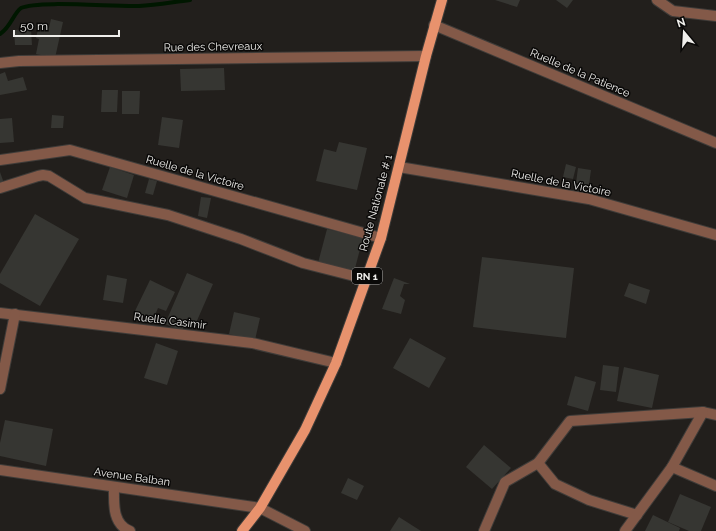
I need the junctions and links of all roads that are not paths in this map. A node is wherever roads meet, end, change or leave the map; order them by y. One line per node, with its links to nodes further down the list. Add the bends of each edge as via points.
1 (442, 0): 4 (main road, Route Nationale # 1 / RN 1)
2 (657, 0): 3 (street, via 673,11)
3 (716, 16)
4 (434, 25): 5 (main road, Route Nationale # 1 / RN 1); 7 (street, Ruelle de la Patience)
5 (426, 56): 6 (street, Rue des Chevreaux); 9 (main road, Route Nationale # 1 / RN 1)
6 (0, 63)
7 (716, 143)
8 (0, 160): 12 (street, Ruelle de la Victoire, via 70,150)
9 (399, 167): 11 (street, Ruelle de la Victoire, via 589,199); 12 (main road, Route Nationale # 1 / RN 1)
10 (0, 188): 13 (street, via 38,176 49,176 85,198 168,215 303,263)
11 (716, 235)
12 (381, 238): 13 (main road, Route Nationale # 1 / RN 1)
13 (366, 278): 16 (main road, Route Nationale # 1 / RN 1)
14 (0, 313): 15 (street, Ruelle Casimir)
15 (15, 314): 16 (street, Ruelle Casimir, via 252,343); 17 (street)
16 (336, 363): 25 (main road, Route Nationale # 1 / RN 1, via 305,430)
17 (0, 388)
18 (703, 412): 19 (street); 20 (street, via 570,421); 21 (street)
19 (716, 415)
20 (538, 463): 26 (street, via 556,484 589,500); 30 (street, via 505,482)
21 (672, 467): 23 (street); 26 (street)
22 (0, 470): 24 (street, Avenue Balban)
23 (716, 486)
24 (114, 487): 25 (street, Avenue Balban); 27 (street, via 114,512 124,529)
25 (260, 508): 28 (main road, Route Nationale # 1 / RN 1); 29 (street, Avenue Balban)
26 (637, 515): 31 (street)
27 (130, 531)
28 (242, 531)
29 (305, 531)
30 (484, 531)
31 (625, 531)

